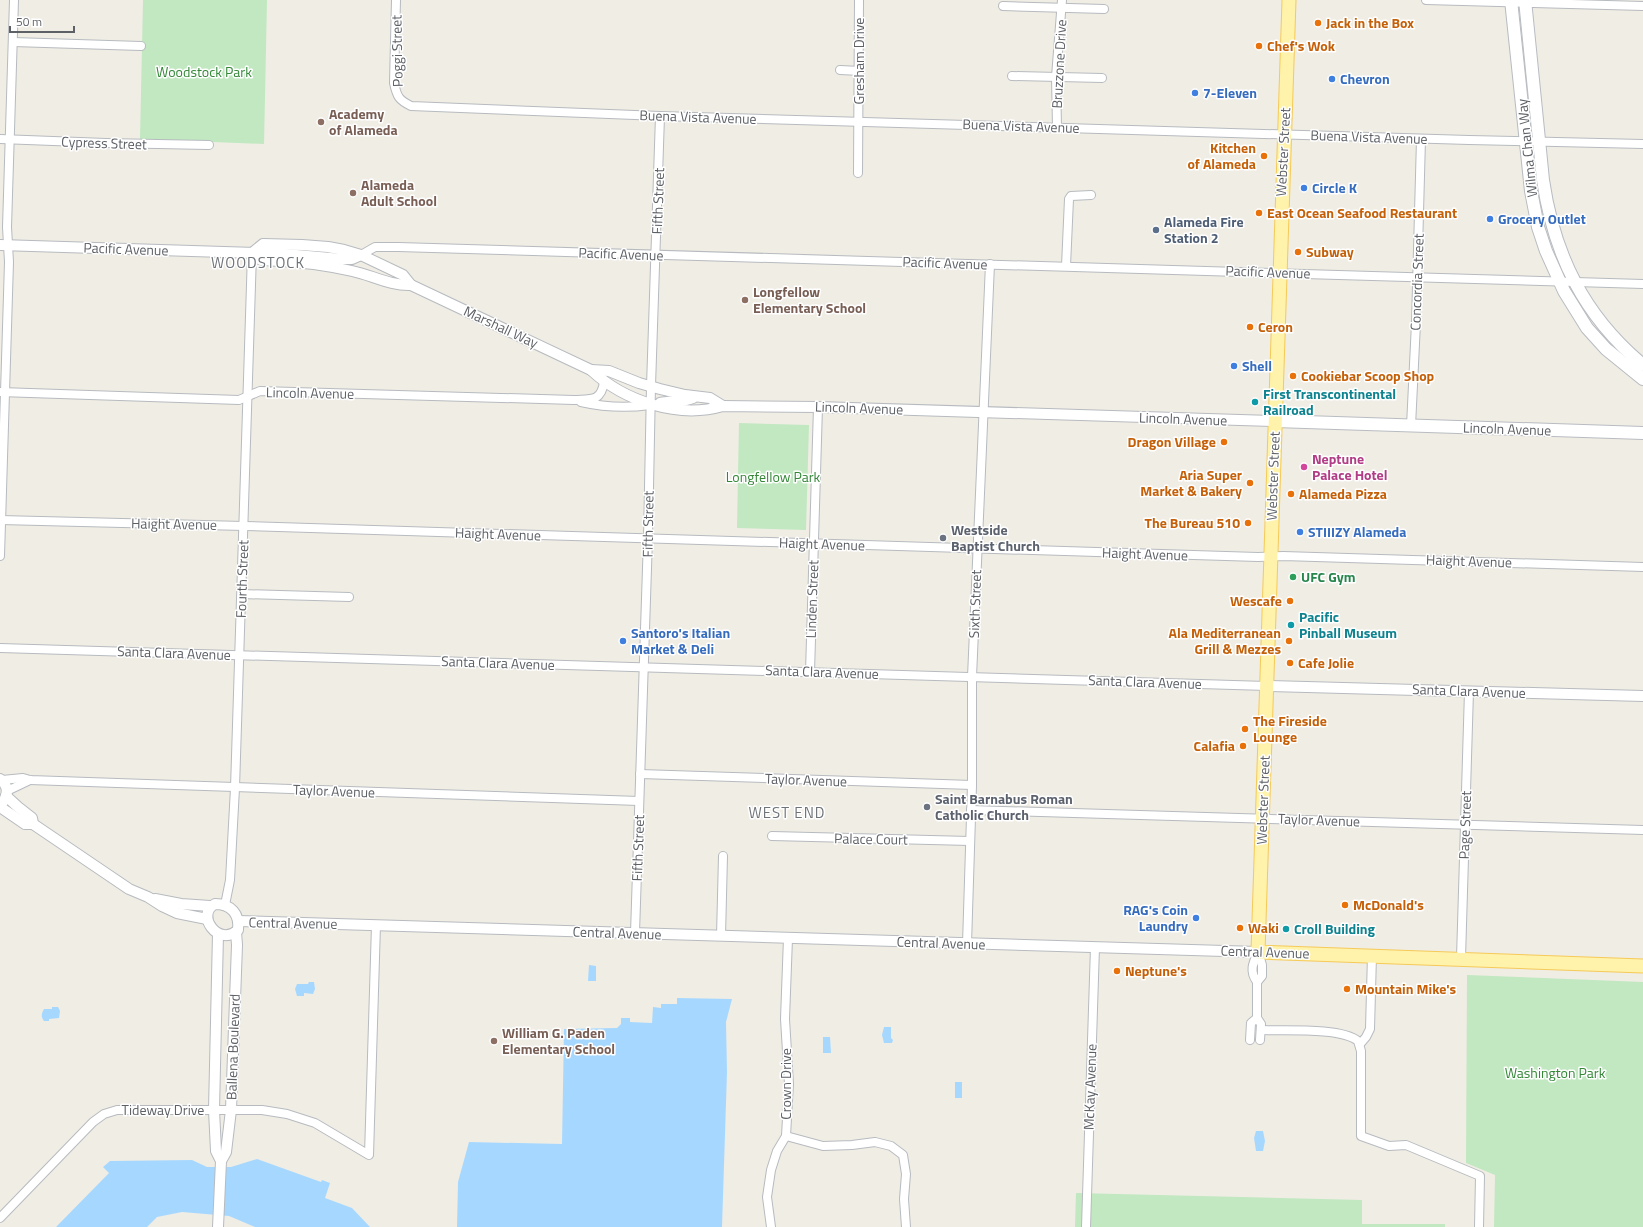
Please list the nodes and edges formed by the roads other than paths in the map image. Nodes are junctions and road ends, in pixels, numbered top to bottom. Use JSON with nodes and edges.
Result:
{"nodes":[{"id":1,"x":14,"y":0,"type":"edge"},
{"id":2,"x":396,"y":0,"type":"edge"},
{"id":3,"x":859,"y":0,"type":"edge"},
{"id":4,"x":1289,"y":0,"type":"edge"},
{"id":5,"x":1426,"y":0,"type":"edge"},
{"id":6,"x":1511,"y":1,"type":"edge"},
{"id":7,"x":1525,"y":1,"type":"edge"},
{"id":8,"x":1548,"y":1,"type":"edge"},
{"id":9,"x":1062,"y":4,"type":"edge"},
{"id":10,"x":1003,"y":6,"type":"dead end"},
{"id":11,"x":1643,"y":6,"type":"edge"},
{"id":12,"x":1104,"y":9,"type":"dead end"},
{"id":13,"x":13,"y":42,"type":"junction"},
{"id":14,"x":141,"y":46,"type":"dead end"},
{"id":15,"x":840,"y":70,"type":"dead end"},
{"id":16,"x":860,"y":71,"type":"junction"},
{"id":17,"x":1012,"y":76,"type":"dead end"},
{"id":18,"x":1056,"y":77,"type":"junction"},
{"id":19,"x":1102,"y":78,"type":"dead end"},
{"id":20,"x":401,"y":101,"type":"joint"},
{"id":21,"x":660,"y":116,"type":"junction"},
{"id":22,"x":859,"y":121,"type":"junction"},
{"id":23,"x":1057,"y":127,"type":"junction"},
{"id":24,"x":1284,"y":135,"type":"junction"},
{"id":25,"x":0,"y":139,"type":"edge"},
{"id":26,"x":9,"y":139,"type":"junction"},
{"id":27,"x":1422,"y":139,"type":"junction"},
{"id":28,"x":1526,"y":141,"type":"junction"},
{"id":29,"x":1539,"y":141,"type":"junction"},
{"id":30,"x":1643,"y":144,"type":"edge"},
{"id":31,"x":209,"y":145,"type":"dead end"},
{"id":32,"x":858,"y":173,"type":"dead end"},
{"id":33,"x":1091,"y":195,"type":"dead end"},
{"id":34,"x":4,"y":245,"type":"edge"},
{"id":35,"x":252,"y":253,"type":"junction"},
{"id":36,"x":360,"y":255,"type":"junction"},
{"id":37,"x":656,"y":255,"type":"junction"},
{"id":38,"x":990,"y":264,"type":"junction"},
{"id":39,"x":1066,"y":266,"type":"junction"},
{"id":40,"x":353,"y":271,"type":"joint"},
{"id":41,"x":1279,"y":272,"type":"junction"},
{"id":42,"x":1417,"y":277,"type":"junction"},
{"id":43,"x":1559,"y":281,"type":"junction"},
{"id":44,"x":1574,"y":281,"type":"junction"},
{"id":45,"x":1643,"y":284,"type":"edge"},
{"id":46,"x":411,"y":285,"type":"junction"},
{"id":47,"x":1643,"y":365,"type":"edge"},
{"id":48,"x":591,"y":370,"type":"junction"},
{"id":49,"x":1643,"y":379,"type":"edge"},
{"id":50,"x":604,"y":382,"type":"junction"},
{"id":51,"x":651,"y":386,"type":"junction"},
{"id":52,"x":3,"y":392,"type":"edge"},
{"id":53,"x":249,"y":395,"type":"junction"},
{"id":54,"x":697,"y":397,"type":"junction"},
{"id":55,"x":574,"y":400,"type":"junction"},
{"id":56,"x":650,"y":404,"type":"junction"},
{"id":57,"x":723,"y":406,"type":"junction"},
{"id":58,"x":818,"y":407,"type":"junction"},
{"id":59,"x":983,"y":412,"type":"junction"},
{"id":60,"x":1275,"y":421,"type":"junction"},
{"id":61,"x":1410,"y":426,"type":"junction"},
{"id":62,"x":1643,"y":433,"type":"edge"},
{"id":63,"x":1,"y":520,"type":"edge"},
{"id":64,"x":244,"y":526,"type":"junction"},
{"id":65,"x":648,"y":538,"type":"junction"},
{"id":66,"x":814,"y":543,"type":"junction"},
{"id":67,"x":977,"y":549,"type":"junction"},
{"id":68,"x":0,"y":556,"type":"edge"},
{"id":69,"x":1270,"y":556,"type":"junction"},
{"id":70,"x":1643,"y":567,"type":"edge"},
{"id":71,"x":242,"y":594,"type":"junction"},
{"id":72,"x":349,"y":598,"type":"dead end"},
{"id":73,"x":0,"y":648,"type":"edge"},
{"id":74,"x":240,"y":655,"type":"junction"},
{"id":75,"x":644,"y":667,"type":"junction"},
{"id":76,"x":810,"y":672,"type":"junction"},
{"id":77,"x":972,"y":677,"type":"junction"},
{"id":78,"x":1266,"y":686,"type":"junction"},
{"id":79,"x":1469,"y":691,"type":"junction"},
{"id":80,"x":1643,"y":696,"type":"edge"},
{"id":81,"x":640,"y":774,"type":"junction"},
{"id":82,"x":1,"y":780,"type":"edge"},
{"id":83,"x":30,"y":780,"type":"junction"},
{"id":84,"x":972,"y":785,"type":"junction"},
{"id":85,"x":235,"y":788,"type":"junction"},
{"id":86,"x":3,"y":800,"type":"edge"},
{"id":87,"x":639,"y":801,"type":"junction"},
{"id":88,"x":971,"y":810,"type":"junction"},
{"id":89,"x":1262,"y":818,"type":"junction"},
{"id":90,"x":1465,"y":825,"type":"junction"},
{"id":91,"x":1643,"y":830,"type":"edge"},
{"id":92,"x":772,"y":836,"type":"dead end"},
{"id":93,"x":970,"y":841,"type":"junction"},
{"id":94,"x":723,"y":856,"type":"dead end"},
{"id":95,"x":148,"y":897,"type":"junction"},
{"id":96,"x":225,"y":905,"type":"junction"},
{"id":97,"x":210,"y":906,"type":"junction"},
{"id":98,"x":207,"y":919,"type":"junction"},
{"id":99,"x":238,"y":921,"type":"junction"},
{"id":100,"x":376,"y":925,"type":"junction"},
{"id":101,"x":236,"y":932,"type":"junction"},
{"id":102,"x":635,"y":933,"type":"junction"},
{"id":103,"x":218,"y":934,"type":"junction"},
{"id":104,"x":721,"y":936,"type":"junction"},
{"id":105,"x":788,"y":938,"type":"junction"},
{"id":106,"x":966,"y":944,"type":"junction"},
{"id":107,"x":1095,"y":947,"type":"junction"},
{"id":108,"x":1258,"y":952,"type":"junction"},
{"id":109,"x":1372,"y":955,"type":"junction"},
{"id":110,"x":1461,"y":958,"type":"junction"},
{"id":111,"x":1643,"y":966,"type":"edge"},
{"id":112,"x":1257,"y":1018,"type":"junction"},
{"id":113,"x":1261,"y":1030,"type":"junction"},
{"id":114,"x":1250,"y":1040,"type":"dead end"},
{"id":115,"x":1260,"y":1040,"type":"dead end"},
{"id":116,"x":1360,"y":1044,"type":"junction"},
{"id":117,"x":214,"y":1110,"type":"junction"},
{"id":118,"x":231,"y":1110,"type":"junction"},
{"id":119,"x":786,"y":1136,"type":"junction"},
{"id":120,"x":221,"y":1161,"type":"junction"},
{"id":121,"x":219,"y":1216,"type":"junction"},
{"id":122,"x":0,"y":1218,"type":"edge"},
{"id":123,"x":218,"y":1227,"type":"edge"},
{"id":124,"x":224,"y":1227,"type":"edge"},
{"id":125,"x":771,"y":1227,"type":"edge"},
{"id":126,"x":906,"y":1227,"type":"edge"},
{"id":127,"x":1086,"y":1227,"type":"edge"},
{"id":128,"x":1479,"y":1227,"type":"edge"}],
"edges":[{"from":1,"to":13,"type":"street"},
{"from":2,"to":20,"type":"street","name":"Poggi Street"},
{"from":3,"to":16,"type":"street","name":"Gresham Drive"},
{"from":4,"to":24,"type":"main road","name":"Webster Street"},
{"from":5,"to":6,"type":"street"},
{"from":6,"to":7,"type":"street"},
{"from":6,"to":28,"type":"main road","name":"Wilma Chan Way"},
{"from":7,"to":8,"type":"street"},
{"from":7,"to":29,"type":"main road","name":"Wilma Chan Way"},
{"from":8,"to":11,"type":"street"},
{"from":9,"to":10,"type":"street"},
{"from":9,"to":12,"type":"street"},
{"from":9,"to":18,"type":"street","name":"Bruzzone Drive"},
{"from":13,"to":14,"type":"street"},
{"from":13,"to":26,"type":"street"},
{"from":15,"to":16,"type":"street"},
{"from":16,"to":22,"type":"street","name":"Gresham Drive"},
{"from":17,"to":18,"type":"street"},
{"from":18,"to":19,"type":"street"},
{"from":18,"to":23,"type":"street","name":"Bruzzone Drive"},
{"from":20,"to":21,"type":"street","name":"Buena Vista Avenue"},
{"from":21,"to":22,"type":"street","name":"Buena Vista Avenue"},
{"from":21,"to":37,"type":"street","name":"Fifth Street"},
{"from":22,"to":23,"type":"street","name":"Buena Vista Avenue"},
{"from":22,"to":32,"type":"street","name":"Gresham Drive"},
{"from":23,"to":24,"type":"street","name":"Buena Vista Avenue"},
{"from":24,"to":27,"type":"street","name":"Buena Vista Avenue"},
{"from":24,"to":41,"type":"main road","name":"Webster Street"},
{"from":25,"to":26,"type":"street","name":"Cypress Street"},
{"from":26,"to":31,"type":"street","name":"Cypress Street"},
{"from":26,"to":34,"type":"street"},
{"from":27,"to":28,"type":"street","name":"Buena Vista Avenue"},
{"from":27,"to":42,"type":"street","name":"Concordia Street"},
{"from":28,"to":29,"type":"street","name":"Buena Vista Avenue"},
{"from":28,"to":43,"type":"main road","name":"Wilma Chan Way"},
{"from":29,"to":30,"type":"street","name":"Buena Vista Avenue"},
{"from":29,"to":44,"type":"main road","name":"Wilma Chan Way"},
{"from":33,"to":39,"type":"street"},
{"from":34,"to":35,"type":"street","name":"Pacific Avenue"},
{"from":34,"to":52,"type":"street"},
{"from":35,"to":36,"type":"street"},
{"from":35,"to":40,"type":"street","name":"Pacific Avenue"},
{"from":35,"to":53,"type":"street","name":"Fourth Street"},
{"from":36,"to":37,"type":"street","name":"Pacific Avenue"},
{"from":36,"to":46,"type":"street","name":"Marshall Way"},
{"from":37,"to":38,"type":"street","name":"Pacific Avenue"},
{"from":37,"to":51,"type":"street","name":"Fifth Street"},
{"from":38,"to":39,"type":"street","name":"Pacific Avenue"},
{"from":38,"to":59,"type":"street","name":"Sixth Street"},
{"from":39,"to":41,"type":"street","name":"Pacific Avenue"},
{"from":40,"to":46,"type":"street","name":"Marshall Way"},
{"from":41,"to":42,"type":"street","name":"Pacific Avenue"},
{"from":41,"to":60,"type":"main road","name":"Webster Street"},
{"from":42,"to":43,"type":"street","name":"Pacific Avenue"},
{"from":42,"to":61,"type":"street","name":"Concordia Street"},
{"from":43,"to":44,"type":"street","name":"Pacific Avenue"},
{"from":43,"to":49,"type":"main road","name":"Wilma Chan Way"},
{"from":44,"to":45,"type":"street","name":"Pacific Avenue"},
{"from":44,"to":47,"type":"main road","name":"Wilma Chan Way"},
{"from":46,"to":48,"type":"street","name":"Marshall Way"},
{"from":48,"to":50,"type":"street","name":"Marshall Way"},
{"from":48,"to":51,"type":"street","name":"Marshall Way"},
{"from":50,"to":55,"type":"street","name":"Lincoln Avenue"},
{"from":50,"to":56,"type":"street","name":"Marshall Way"},
{"from":51,"to":54,"type":"street","name":"Lincoln Avenue"},
{"from":51,"to":56,"type":"street","name":"Fifth Street"},
{"from":52,"to":53,"type":"street","name":"Lincoln Avenue"},
{"from":52,"to":63,"type":"street"},
{"from":53,"to":55,"type":"street","name":"Lincoln Avenue"},
{"from":53,"to":64,"type":"street","name":"Fourth Street"},
{"from":54,"to":56,"type":"street"},
{"from":54,"to":57,"type":"street","name":"Lincoln Avenue"},
{"from":55,"to":56,"type":"street","name":"Lincoln Avenue"},
{"from":56,"to":57,"type":"street","name":"Lincoln Avenue"},
{"from":56,"to":65,"type":"street","name":"Fifth Street"},
{"from":57,"to":58,"type":"street","name":"Lincoln Avenue"},
{"from":58,"to":59,"type":"street","name":"Lincoln Avenue"},
{"from":58,"to":66,"type":"street","name":"Linden Street"},
{"from":59,"to":60,"type":"street","name":"Lincoln Avenue"},
{"from":59,"to":67,"type":"street","name":"Sixth Street"},
{"from":60,"to":61,"type":"main road","name":"Lincoln Avenue"},
{"from":60,"to":69,"type":"main road","name":"Webster Street"},
{"from":61,"to":62,"type":"main road","name":"Lincoln Avenue"},
{"from":63,"to":64,"type":"street","name":"Haight Avenue"},
{"from":63,"to":68,"type":"street"},
{"from":64,"to":65,"type":"street","name":"Haight Avenue"},
{"from":64,"to":71,"type":"street","name":"Fourth Street"},
{"from":65,"to":66,"type":"street","name":"Haight Avenue"},
{"from":65,"to":75,"type":"street","name":"Fifth Street"},
{"from":66,"to":67,"type":"street","name":"Haight Avenue"},
{"from":66,"to":76,"type":"street","name":"Linden Street"},
{"from":67,"to":69,"type":"street","name":"Haight Avenue"},
{"from":67,"to":77,"type":"street","name":"Sixth Street"},
{"from":69,"to":70,"type":"street","name":"Haight Avenue"},
{"from":69,"to":78,"type":"main road","name":"Webster Street"},
{"from":71,"to":72,"type":"street"},
{"from":71,"to":74,"type":"street","name":"Fourth Street"},
{"from":73,"to":74,"type":"street","name":"Santa Clara Avenue"},
{"from":74,"to":75,"type":"street","name":"Santa Clara Avenue"},
{"from":74,"to":85,"type":"street","name":"Fourth Street"},
{"from":75,"to":76,"type":"street","name":"Santa Clara Avenue"},
{"from":75,"to":81,"type":"street","name":"Fifth Street"},
{"from":76,"to":77,"type":"street","name":"Santa Clara Avenue"},
{"from":77,"to":78,"type":"street","name":"Santa Clara Avenue"},
{"from":77,"to":84,"type":"street","name":"Sixth Street"},
{"from":78,"to":79,"type":"street","name":"Santa Clara Avenue"},
{"from":78,"to":89,"type":"main road","name":"Webster Street"},
{"from":79,"to":80,"type":"street","name":"Santa Clara Avenue"},
{"from":79,"to":90,"type":"street","name":"Page Street"},
{"from":81,"to":84,"type":"street","name":"Taylor Avenue"},
{"from":81,"to":87,"type":"street","name":"Fifth Street"},
{"from":82,"to":83,"type":"street","name":"Taylor Avenue"},
{"from":82,"to":86,"type":"street"},
{"from":83,"to":85,"type":"street","name":"Taylor Avenue"},
{"from":83,"to":86,"type":"street","name":"Taylor Avenue"},
{"from":84,"to":88,"type":"street","name":"Sixth Street"},
{"from":85,"to":87,"type":"street","name":"Taylor Avenue"},
{"from":85,"to":96,"type":"street","name":"Fourth Street"},
{"from":86,"to":95,"type":"street"},
{"from":87,"to":102,"type":"street","name":"Fifth Street"},
{"from":88,"to":89,"type":"street","name":"Taylor Avenue"},
{"from":88,"to":93,"type":"street","name":"Sixth Street"},
{"from":89,"to":90,"type":"street","name":"Taylor Avenue"},
{"from":89,"to":108,"type":"main road","name":"Webster Street"},
{"from":90,"to":91,"type":"street","name":"Taylor Avenue"},
{"from":90,"to":110,"type":"street","name":"Page Street"},
{"from":92,"to":93,"type":"street","name":"Palace Court"},
{"from":93,"to":106,"type":"street","name":"Sixth Street"},
{"from":94,"to":104,"type":"street"},
{"from":95,"to":97,"type":"street"},
{"from":95,"to":98,"type":"street"},
{"from":96,"to":97,"type":"street"},
{"from":96,"to":99,"type":"street"},
{"from":97,"to":98,"type":"street"},
{"from":98,"to":103,"type":"street"},
{"from":99,"to":100,"type":"street","name":"Central Avenue"},
{"from":99,"to":101,"type":"street"},
{"from":100,"to":102,"type":"street","name":"Central Avenue"},
{"from":100,"to":118,"type":"street","name":"Tideway Drive"},
{"from":101,"to":103,"type":"street"},
{"from":101,"to":118,"type":"street","name":"Ballena Boulevard"},
{"from":102,"to":104,"type":"street","name":"Central Avenue"},
{"from":103,"to":117,"type":"street","name":"Ballena Boulevard"},
{"from":104,"to":105,"type":"street","name":"Central Avenue"},
{"from":105,"to":106,"type":"street","name":"Central Avenue"},
{"from":105,"to":119,"type":"street","name":"Crown Drive"},
{"from":106,"to":107,"type":"street","name":"Central Avenue"},
{"from":107,"to":108,"type":"street","name":"Central Avenue"},
{"from":107,"to":127,"type":"street","name":"McKay Avenue"},
{"from":108,"to":109,"type":"main road","name":"Central Avenue"},
{"from":108,"to":112,"type":"street","name":"Webster Street"},
{"from":109,"to":110,"type":"main road","name":"Central Avenue"},
{"from":109,"to":116,"type":"street"},
{"from":110,"to":111,"type":"main road","name":"Central Avenue"},
{"from":112,"to":113,"type":"street","name":"Webster Street"},
{"from":112,"to":114,"type":"street","name":"Webster Street"},
{"from":113,"to":115,"type":"street","name":"Webster Street"},
{"from":113,"to":116,"type":"street"},
{"from":116,"to":128,"type":"street"},
{"from":117,"to":118,"type":"street","name":"Tideway Drive"},
{"from":117,"to":120,"type":"street","name":"Ballena Boulevard"},
{"from":117,"to":122,"type":"street","name":"Tideway Drive"},
{"from":118,"to":120,"type":"street","name":"Ballena Boulevard"},
{"from":119,"to":125,"type":"street","name":"Crown Drive"},
{"from":119,"to":126,"type":"street"},
{"from":120,"to":121,"type":"street","name":"Ballena Boulevard"},
{"from":121,"to":123,"type":"street","name":"Ballena Boulevard"},
{"from":121,"to":124,"type":"street"}]}
